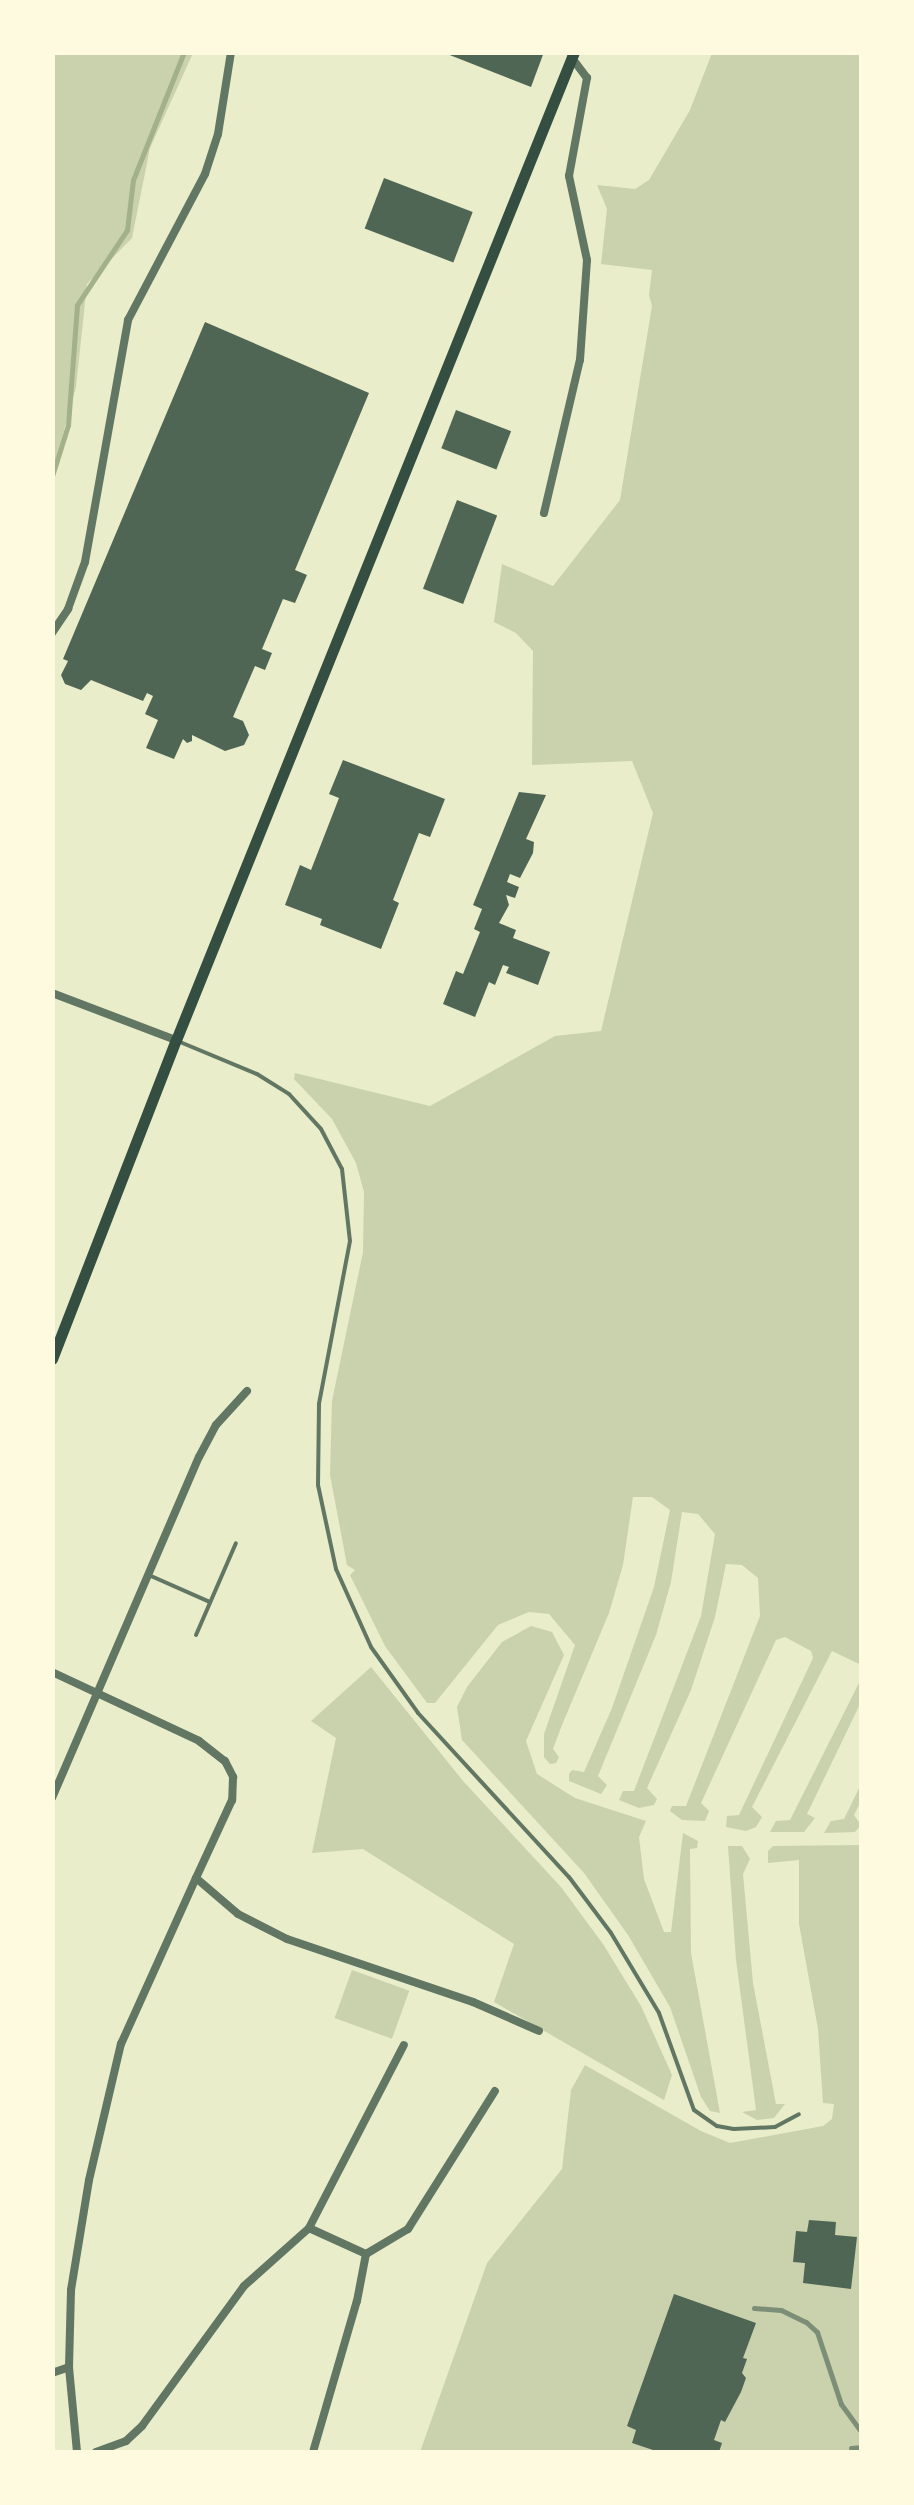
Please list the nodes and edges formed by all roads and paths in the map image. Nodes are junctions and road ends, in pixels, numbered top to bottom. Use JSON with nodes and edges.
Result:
{"nodes":[{"id":1,"x":231,"y":52,"type":"edge"},
{"id":2,"x":572,"y":55,"type":"edge"},
{"id":3,"x":544,"y":513,"type":"dead end"},
{"id":4,"x":52,"y":633,"type":"edge"},
{"id":5,"x":52,"y":992,"type":"edge"},
{"id":6,"x":176,"y":1040,"type":"junction"},
{"id":7,"x":52,"y":1359,"type":"edge"},
{"id":8,"x":247,"y":1390,"type":"dead end"},
{"id":9,"x":236,"y":1543,"type":"dead end"},
{"id":10,"x":146,"y":1574,"type":"junction"},
{"id":11,"x":210,"y":1602,"type":"junction"},
{"id":12,"x":196,"y":1635,"type":"dead end"},
{"id":13,"x":52,"y":1672,"type":"edge"},
{"id":14,"x":96,"y":1692,"type":"junction"},
{"id":15,"x":52,"y":1798,"type":"edge"},
{"id":16,"x":196,"y":1878,"type":"junction"},
{"id":17,"x":538,"y":2031,"type":"dead end"},
{"id":18,"x":404,"y":2045,"type":"dead end"},
{"id":19,"x":495,"y":2090,"type":"dead end"},
{"id":20,"x":799,"y":2114,"type":"dead end"},
{"id":21,"x":309,"y":2228,"type":"junction"},
{"id":22,"x":366,"y":2254,"type":"junction"},
{"id":23,"x":69,"y":2367,"type":"junction"},
{"id":24,"x":52,"y":2373,"type":"edge"},
{"id":25,"x":76,"y":2452,"type":"edge"},
{"id":26,"x":96,"y":2452,"type":"edge"},
{"id":27,"x":314,"y":2452,"type":"edge"}],
"edges":[{"from":1,"to":4,"type":"street"},
{"from":2,"to":3,"type":"street"},
{"from":2,"to":6,"type":"main road"},
{"from":5,"to":6,"type":"street"},
{"from":6,"to":7,"type":"main road"},
{"from":6,"to":20,"type":"lane"},
{"from":8,"to":10,"type":"street"},
{"from":9,"to":11,"type":"lane"},
{"from":10,"to":11,"type":"lane"},
{"from":10,"to":14,"type":"street"},
{"from":11,"to":12,"type":"lane"},
{"from":13,"to":14,"type":"street"},
{"from":14,"to":15,"type":"street"},
{"from":14,"to":16,"type":"street"},
{"from":16,"to":17,"type":"street"},
{"from":16,"to":23,"type":"street"},
{"from":18,"to":21,"type":"street"},
{"from":19,"to":22,"type":"street"},
{"from":21,"to":22,"type":"street"},
{"from":21,"to":26,"type":"street"},
{"from":22,"to":27,"type":"street"},
{"from":23,"to":24,"type":"street"},
{"from":23,"to":25,"type":"street"}]}
